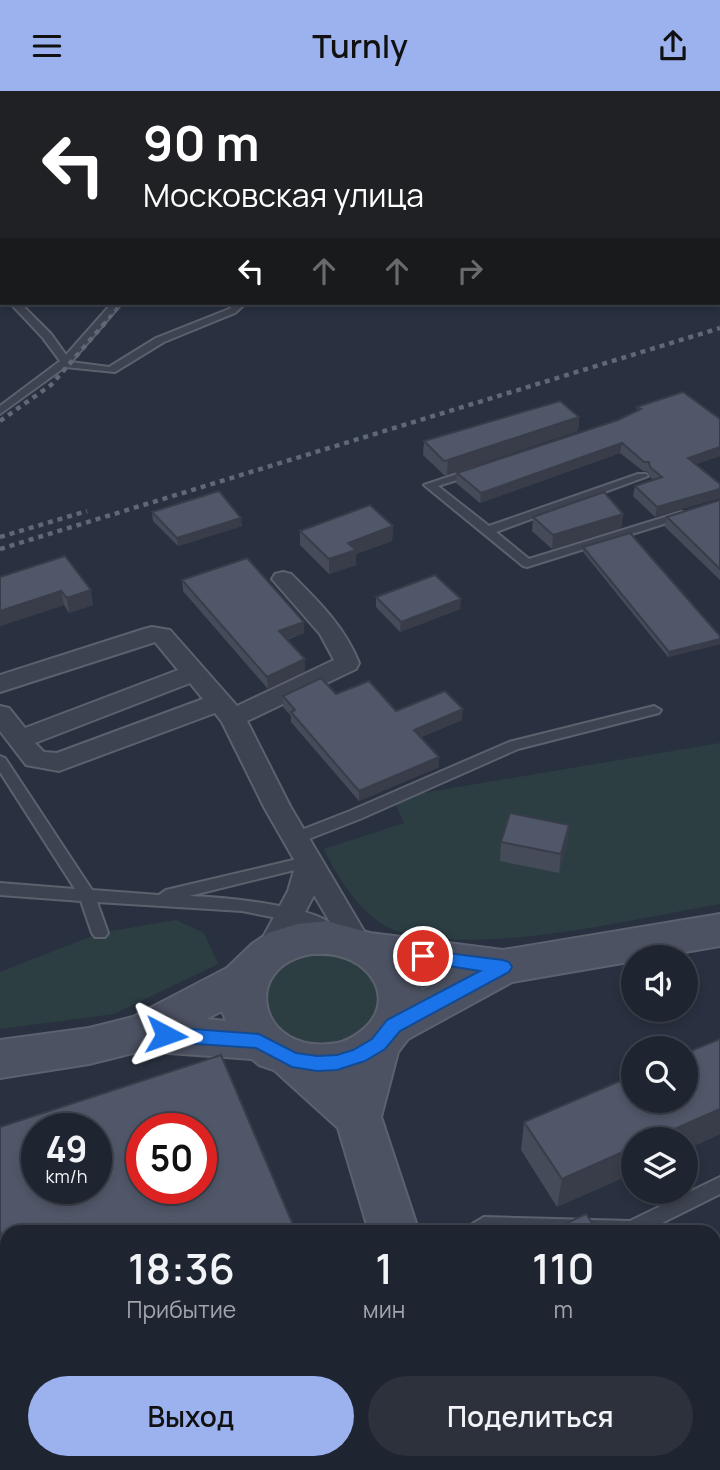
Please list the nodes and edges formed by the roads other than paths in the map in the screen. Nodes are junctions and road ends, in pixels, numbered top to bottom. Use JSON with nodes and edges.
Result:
{"nodes":[{"id":1,"x":17,"y":305,"type":"edge"},
{"id":2,"x":115,"y":305,"type":"edge"},
{"id":3,"x":239,"y":305,"type":"edge"},
{"id":4,"x":66,"y":362,"type":"junction"},
{"id":5,"x":0,"y":411,"type":"edge"},
{"id":6,"x":482,"y":468,"type":"edge"},
{"id":7,"x":642,"y":476,"type":"edge"},
{"id":8,"x":694,"y":511,"type":"edge"},
{"id":9,"x":487,"y":531,"type":"junction"},
{"id":10,"x":284,"y":579,"type":"dead end"},
{"id":11,"x":195,"y":672,"type":"junction"},
{"id":12,"x":0,"y":684,"type":"edge"},
{"id":13,"x":226,"y":710,"type":"junction"},
{"id":14,"x":654,"y":710,"type":"dead end"},
{"id":15,"x":0,"y":714,"type":"edge"},
{"id":16,"x":20,"y":739,"type":"junction"},
{"id":17,"x":0,"y":761,"type":"edge"},
{"id":18,"x":303,"y":849,"type":"junction"},
{"id":19,"x":0,"y":889,"type":"edge"},
{"id":20,"x":87,"y":895,"type":"junction"},
{"id":21,"x":151,"y":900,"type":"junction"},
{"id":22,"x":720,"y":930,"type":"edge"},
{"id":23,"x":100,"y":933,"type":"dead end"},
{"id":24,"x":363,"y":946,"type":"junction"},
{"id":25,"x":269,"y":948,"type":"junction"},
{"id":26,"x":503,"y":967,"type":"junction"},
{"id":27,"x":142,"y":1033,"type":"junction"},
{"id":28,"x":386,"y":1035,"type":"junction"},
{"id":29,"x":276,"y":1050,"type":"junction"},
{"id":30,"x":0,"y":1059,"type":"edge"},
{"id":31,"x":358,"y":1117,"type":"junction"},
{"id":32,"x":720,"y":1185,"type":"edge"},
{"id":33,"x":392,"y":1225,"type":"edge"},
{"id":34,"x":640,"y":1225,"type":"edge"}],
"edges":[{"from":1,"to":4,"type":"lane"},
{"from":2,"to":4,"type":"lane"},
{"from":3,"to":4,"type":"lane"},
{"from":4,"to":5,"type":"lane"},
{"from":6,"to":9,"type":"lane"},
{"from":7,"to":9,"type":"lane"},
{"from":8,"to":9,"type":"lane"},
{"from":10,"to":13,"type":"street"},
{"from":11,"to":12,"type":"street"},
{"from":11,"to":13,"type":"street"},
{"from":11,"to":16,"type":"street"},
{"from":13,"to":16,"type":"street"},
{"from":13,"to":18,"type":"street"},
{"from":14,"to":18,"type":"lane"},
{"from":15,"to":16,"type":"street"},
{"from":17,"to":20,"type":"lane"},
{"from":18,"to":21,"type":"lane"},
{"from":18,"to":24,"type":"street"},
{"from":18,"to":25,"type":"street"},
{"from":19,"to":20,"type":"lane"},
{"from":20,"to":21,"type":"lane"},
{"from":20,"to":23,"type":"lane"},
{"from":21,"to":25,"type":"lane"},
{"from":22,"to":26,"type":"main road"},
{"from":24,"to":25,"type":"main road"},
{"from":24,"to":26,"type":"main road"},
{"from":24,"to":28,"type":"main road"},
{"from":25,"to":27,"type":"main road"},
{"from":25,"to":29,"type":"main road"},
{"from":26,"to":28,"type":"main road"},
{"from":27,"to":29,"type":"main road"},
{"from":27,"to":30,"type":"main road"},
{"from":28,"to":29,"type":"main road"},
{"from":28,"to":31,"type":"main road"},
{"from":29,"to":31,"type":"main road"},
{"from":31,"to":33,"type":"main road"},
{"from":32,"to":34,"type":"lane"}]}
